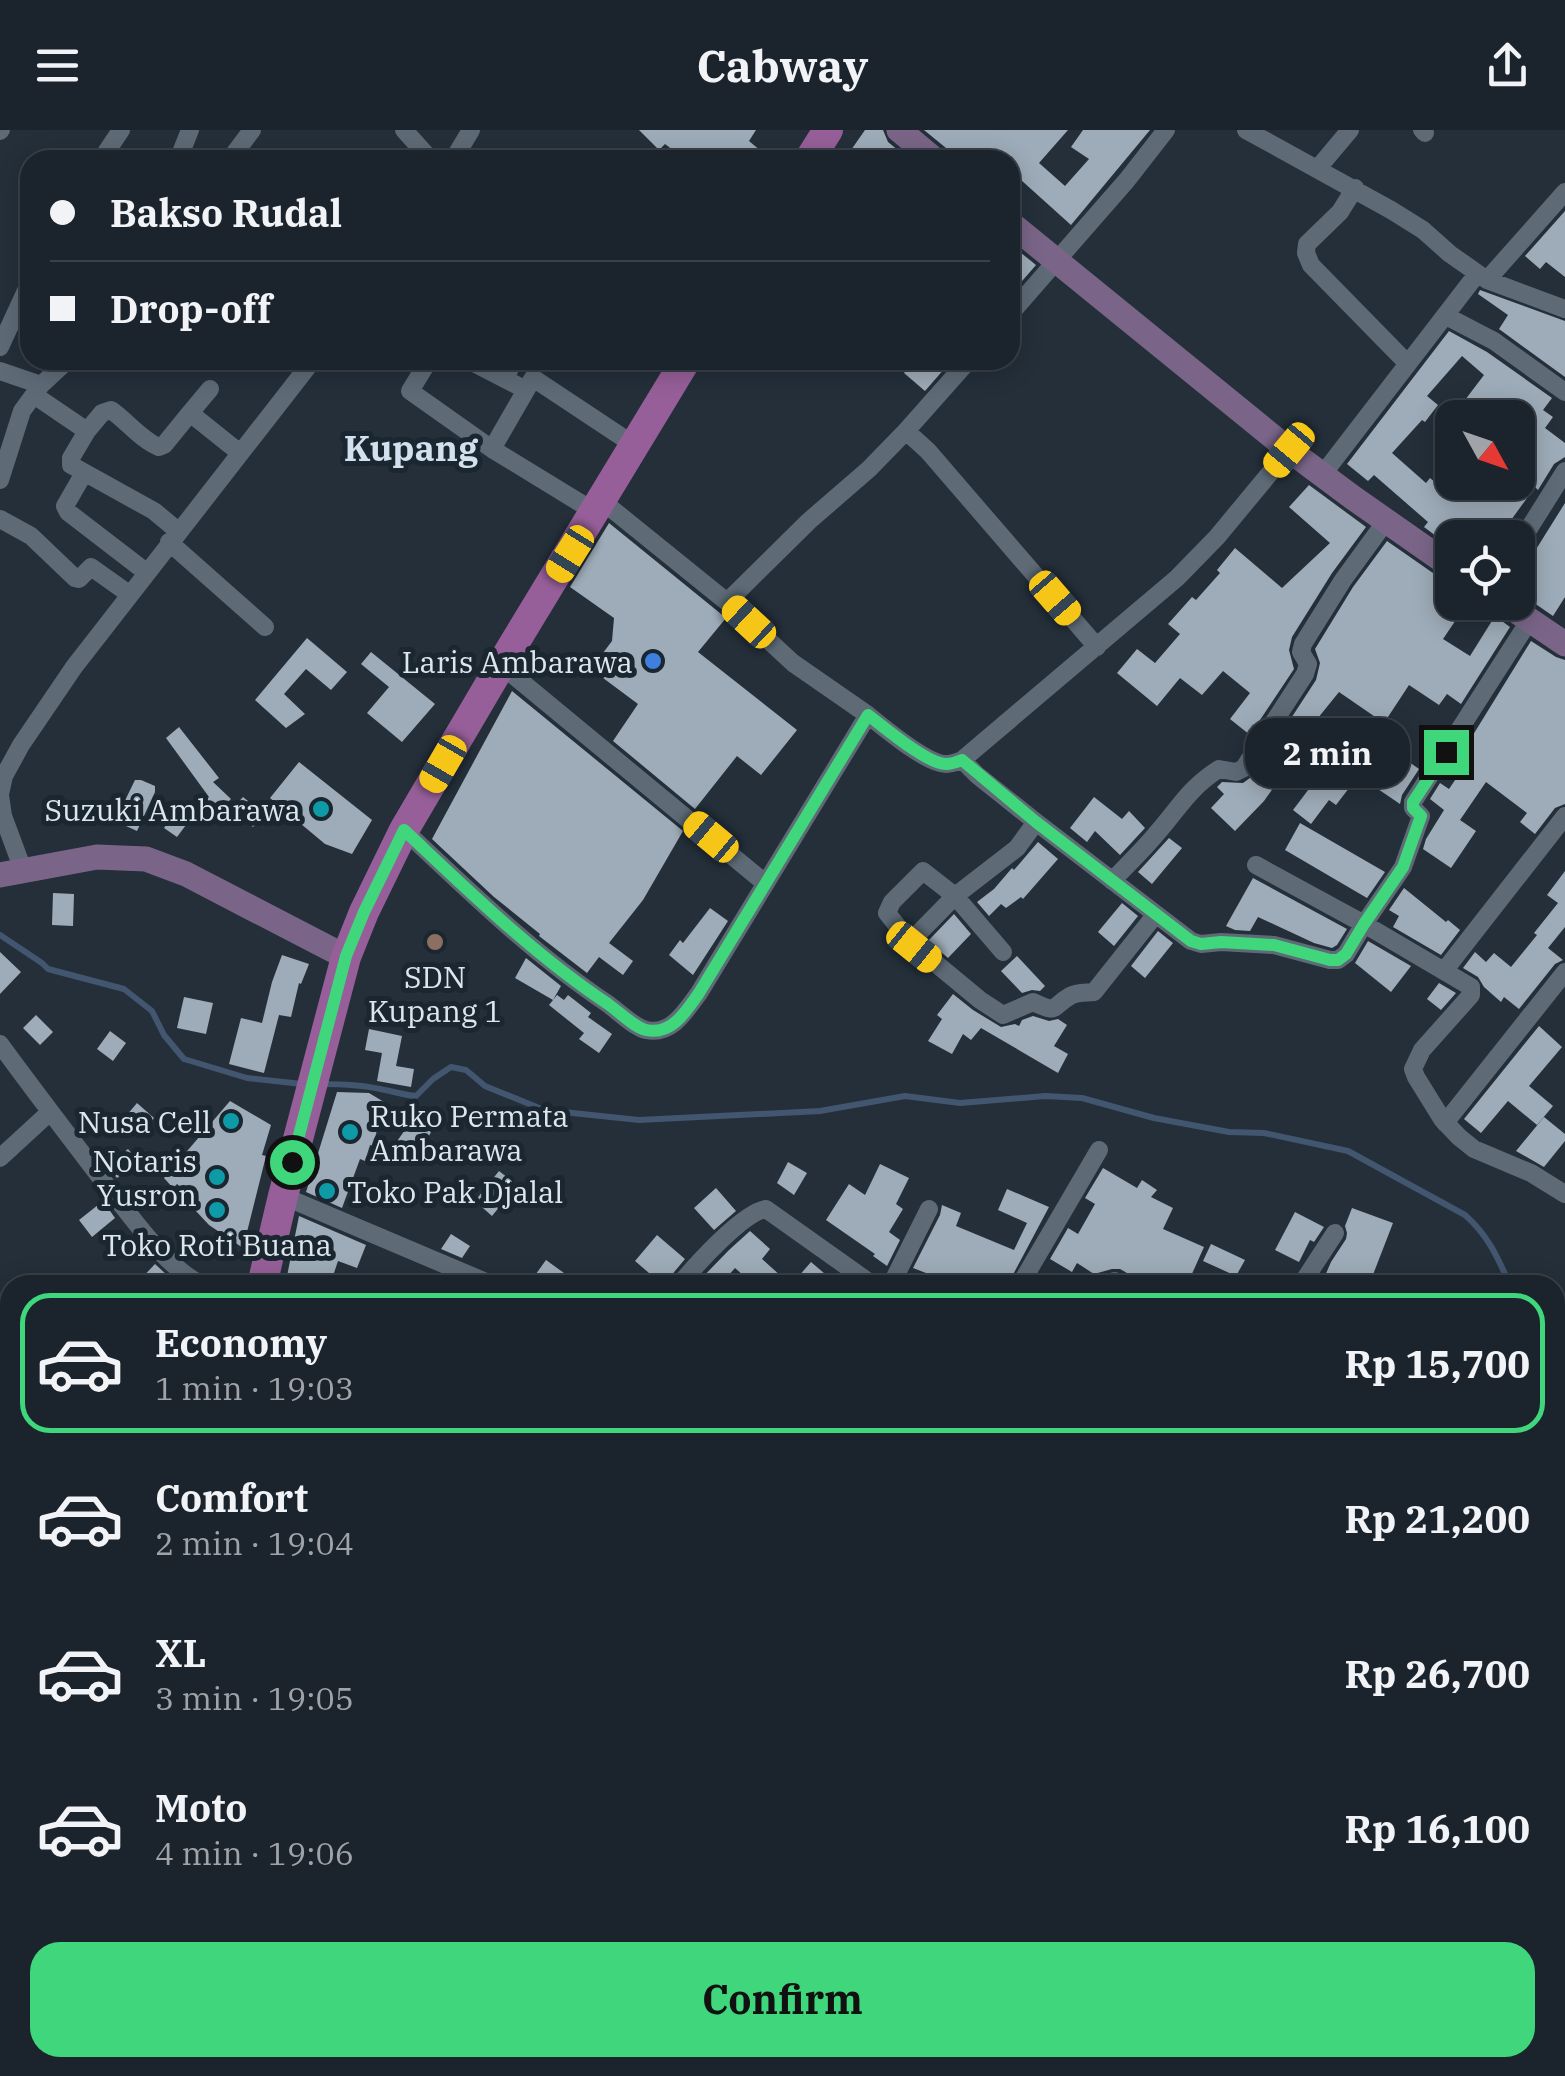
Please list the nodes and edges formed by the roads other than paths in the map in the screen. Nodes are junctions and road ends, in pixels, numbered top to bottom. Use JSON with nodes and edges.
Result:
{"nodes":[{"id":1,"x":404,"y":130,"type":"edge"},
{"id":2,"x":899,"y":130,"type":"edge"},
{"id":3,"x":1166,"y":130,"type":"edge"},
{"id":4,"x":1246,"y":130,"type":"edge"},
{"id":5,"x":1350,"y":130,"type":"edge"},
{"id":6,"x":421,"y":150,"type":"edge"},
{"id":7,"x":923,"y":150,"type":"edge"},
{"id":8,"x":1318,"y":168,"type":"junction"},
{"id":9,"x":1356,"y":188,"type":"junction"},
{"id":10,"x":1565,"y":192,"type":"edge"},
{"id":11,"x":1020,"y":231,"type":"edge"},
{"id":12,"x":1056,"y":261,"type":"junction"},
{"id":13,"x":1482,"y":277,"type":"junction"},
{"id":14,"x":1020,"y":302,"type":"edge"},
{"id":15,"x":20,"y":304,"type":"edge"},
{"id":16,"x":1565,"y":309,"type":"edge"},
{"id":17,"x":1446,"y":316,"type":"junction"},
{"id":18,"x":0,"y":347,"type":"edge"},
{"id":19,"x":1408,"y":364,"type":"junction"},
{"id":20,"x":58,"y":370,"type":"edge"},
{"id":21,"x":305,"y":370,"type":"edge"},
{"id":22,"x":423,"y":370,"type":"edge"},
{"id":23,"x":487,"y":370,"type":"edge"},
{"id":24,"x":509,"y":370,"type":"edge"},
{"id":25,"x":680,"y":370,"type":"edge"},
{"id":26,"x":961,"y":370,"type":"edge"},
{"id":27,"x":0,"y":371,"type":"edge"},
{"id":28,"x":505,"y":379,"type":"junction"},
{"id":29,"x":210,"y":389,"type":"dead end"},
{"id":30,"x":38,"y":390,"type":"junction"},
{"id":31,"x":526,"y":390,"type":"junction"},
{"id":32,"x":1565,"y":392,"type":"edge"},
{"id":33,"x":190,"y":413,"type":"junction"},
{"id":34,"x":87,"y":431,"type":"junction"},
{"id":35,"x":906,"y":431,"type":"junction"},
{"id":36,"x":634,"y":446,"type":"junction"},
{"id":37,"x":492,"y":449,"type":"junction"},
{"id":38,"x":1289,"y":450,"type":"junction"},
{"id":39,"x":240,"y":453,"type":"junction"},
{"id":40,"x":1565,"y":471,"type":"edge"},
{"id":41,"x":84,"y":473,"type":"junction"},
{"id":42,"x":1323,"y":474,"type":"junction"},
{"id":43,"x":0,"y":480,"type":"edge"},
{"id":44,"x":599,"y":506,"type":"junction"},
{"id":45,"x":0,"y":519,"type":"edge"},
{"id":46,"x":1534,"y":520,"type":"edge"},
{"id":47,"x":1386,"y":521,"type":"junction"},
{"id":48,"x":174,"y":537,"type":"junction"},
{"id":49,"x":1435,"y":555,"type":"edge"},
{"id":50,"x":146,"y":572,"type":"junction"},
{"id":51,"x":129,"y":594,"type":"junction"},
{"id":52,"x":728,"y":602,"type":"junction"},
{"id":53,"x":1529,"y":621,"type":"joint"},
{"id":54,"x":265,"y":627,"type":"dead end"},
{"id":55,"x":1565,"y":644,"type":"edge"},
{"id":56,"x":1098,"y":646,"type":"junction"},
{"id":57,"x":501,"y":664,"type":"junction"},
{"id":58,"x":868,"y":715,"type":"junction"},
{"id":59,"x":962,"y":760,"type":"junction"},
{"id":60,"x":0,"y":794,"type":"edge"},
{"id":61,"x":1565,"y":816,"type":"edge"},
{"id":62,"x":1036,"y":822,"type":"junction"},
{"id":63,"x":404,"y":830,"type":"junction"},
{"id":64,"x":1256,"y":865,"type":"dead end"},
{"id":65,"x":12,"y":872,"type":"edge"},
{"id":66,"x":1112,"y":881,"type":"junction"},
{"id":67,"x":765,"y":883,"type":"junction"},
{"id":68,"x":954,"y":896,"type":"junction"},
{"id":69,"x":1156,"y":914,"type":"junction"},
{"id":70,"x":1364,"y":924,"type":"junction"},
{"id":71,"x":910,"y":942,"type":"junction"},
{"id":72,"x":1003,"y":952,"type":"dead end"},
{"id":73,"x":346,"y":956,"type":"junction"},
{"id":74,"x":1444,"y":971,"type":"junction"},
{"id":75,"x":1565,"y":972,"type":"edge"},
{"id":76,"x":0,"y":1044,"type":"edge"},
{"id":77,"x":50,"y":1112,"type":"junction"},
{"id":78,"x":1445,"y":1123,"type":"junction"},
{"id":79,"x":1099,"y":1150,"type":"dead end"},
{"id":80,"x":0,"y":1158,"type":"edge"},
{"id":81,"x":1565,"y":1194,"type":"edge"},
{"id":82,"x":283,"y":1196,"type":"junction"},
{"id":83,"x":928,"y":1209,"type":"dead end"},
{"id":84,"x":1335,"y":1233,"type":"dead end"},
{"id":85,"x":186,"y":1275,"type":"edge"},
{"id":86,"x":264,"y":1275,"type":"edge"},
{"id":87,"x":469,"y":1275,"type":"edge"},
{"id":88,"x":690,"y":1275,"type":"edge"},
{"id":89,"x":858,"y":1275,"type":"edge"},
{"id":90,"x":896,"y":1275,"type":"edge"},
{"id":91,"x":1026,"y":1275,"type":"edge"},
{"id":92,"x":1308,"y":1275,"type":"edge"}],
"edges":[{"from":1,"to":6,"type":"street"},
{"from":2,"to":7,"type":"street"},
{"from":3,"to":12,"type":"street"},
{"from":4,"to":8,"type":"street"},
{"from":5,"to":8,"type":"street"},
{"from":8,"to":9,"type":"street"},
{"from":9,"to":13,"type":"street"},
{"from":9,"to":19,"type":"street"},
{"from":10,"to":13,"type":"street"},
{"from":11,"to":12,"type":"street"},
{"from":12,"to":14,"type":"street"},
{"from":12,"to":38,"type":"street"},
{"from":13,"to":16,"type":"street"},
{"from":13,"to":17,"type":"street"},
{"from":15,"to":18,"type":"street"},
{"from":17,"to":19,"type":"street"},
{"from":17,"to":32,"type":"street"},
{"from":19,"to":42,"type":"street"},
{"from":20,"to":30,"type":"street"},
{"from":21,"to":39,"type":"street"},
{"from":22,"to":37,"type":"street"},
{"from":23,"to":28,"type":"street"},
{"from":24,"to":28,"type":"street"},
{"from":25,"to":36,"type":"main road"},
{"from":26,"to":35,"type":"street"},
{"from":27,"to":30,"type":"street"},
{"from":28,"to":31,"type":"street"},
{"from":29,"to":33,"type":"street"},
{"from":30,"to":34,"type":"street"},
{"from":30,"to":43,"type":"street"},
{"from":31,"to":36,"type":"street"},
{"from":31,"to":37,"type":"street"},
{"from":33,"to":34,"type":"street"},
{"from":33,"to":39,"type":"street"},
{"from":34,"to":41,"type":"street"},
{"from":35,"to":52,"type":"street"},
{"from":35,"to":56,"type":"street"},
{"from":36,"to":44,"type":"main road"},
{"from":37,"to":44,"type":"street"},
{"from":38,"to":42,"type":"street"},
{"from":38,"to":56,"type":"street"},
{"from":39,"to":48,"type":"street"},
{"from":40,"to":46,"type":"street"},
{"from":41,"to":48,"type":"street"},
{"from":41,"to":50,"type":"street"},
{"from":42,"to":47,"type":"street"},
{"from":44,"to":52,"type":"street"},
{"from":44,"to":57,"type":"main road"},
{"from":45,"to":51,"type":"street"},
{"from":47,"to":49,"type":"street"},
{"from":47,"to":66,"type":"street"},
{"from":48,"to":50,"type":"street"},
{"from":48,"to":54,"type":"street"},
{"from":50,"to":51,"type":"street"},
{"from":51,"to":60,"type":"street"},
{"from":52,"to":58,"type":"street"},
{"from":53,"to":55,"type":"street"},
{"from":53,"to":70,"type":"street"},
{"from":56,"to":59,"type":"street"},
{"from":57,"to":63,"type":"main road"},
{"from":57,"to":67,"type":"street"},
{"from":58,"to":59,"type":"street"},
{"from":58,"to":67,"type":"street"},
{"from":59,"to":62,"type":"street"},
{"from":60,"to":65,"type":"street"},
{"from":61,"to":74,"type":"street"},
{"from":62,"to":66,"type":"street"},
{"from":62,"to":68,"type":"street"},
{"from":63,"to":67,"type":"street"},
{"from":63,"to":73,"type":"main road"},
{"from":64,"to":70,"type":"street"},
{"from":65,"to":73,"type":"street"},
{"from":66,"to":69,"type":"street"},
{"from":68,"to":71,"type":"street"},
{"from":68,"to":71,"type":"street"},
{"from":68,"to":72,"type":"street"},
{"from":69,"to":70,"type":"street"},
{"from":69,"to":71,"type":"street"},
{"from":70,"to":74,"type":"street"},
{"from":73,"to":82,"type":"main road"},
{"from":74,"to":78,"type":"street"},
{"from":75,"to":78,"type":"street"},
{"from":76,"to":77,"type":"street"},
{"from":77,"to":80,"type":"street"},
{"from":77,"to":85,"type":"street"},
{"from":78,"to":81,"type":"street"},
{"from":79,"to":91,"type":"street"},
{"from":82,"to":86,"type":"main road"},
{"from":82,"to":87,"type":"street"},
{"from":83,"to":90,"type":"street"},
{"from":84,"to":92,"type":"street"},
{"from":88,"to":89,"type":"street"}]}
